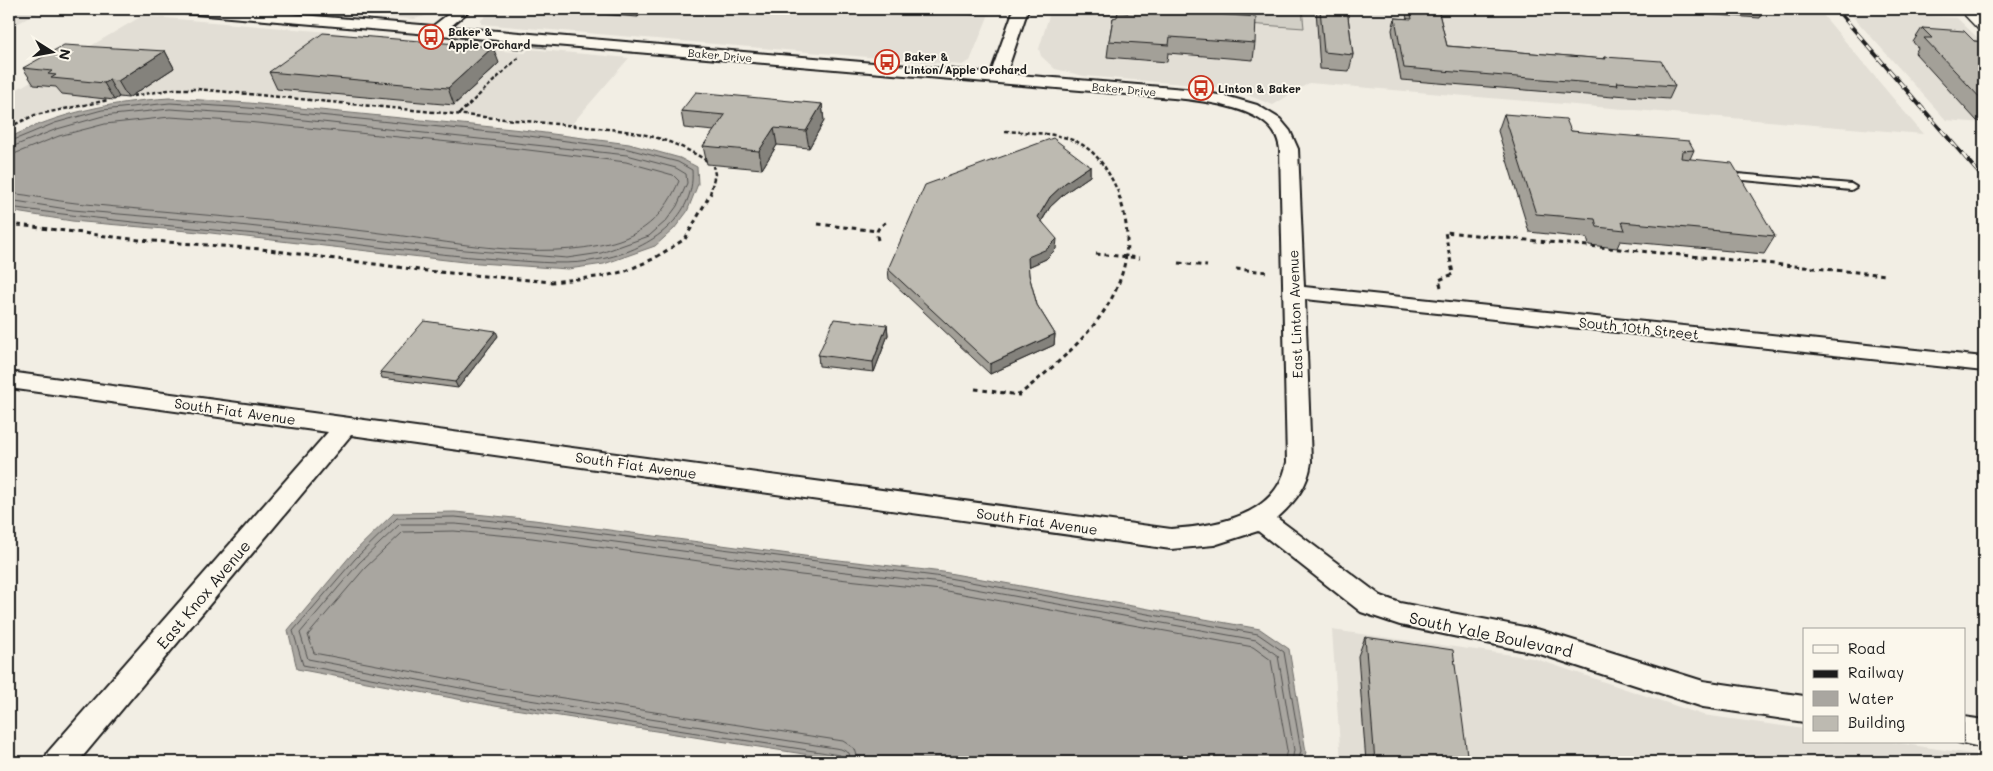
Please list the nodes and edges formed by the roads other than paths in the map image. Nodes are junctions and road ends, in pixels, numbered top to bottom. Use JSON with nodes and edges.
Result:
{"nodes":[{"id":1,"x":183,"y":9,"type":"edge"},
{"id":2,"x":464,"y":9,"type":"edge"},
{"id":3,"x":1021,"y":9,"type":"edge"},
{"id":4,"x":438,"y":30,"type":"junction"},
{"id":5,"x":997,"y":78,"type":"junction"},
{"id":6,"x":1255,"y":111,"type":"joint"},
{"id":7,"x":1716,"y":175,"type":"edge"},
{"id":8,"x":1851,"y":187,"type":"dead end"},
{"id":9,"x":1295,"y":292,"type":"junction"},
{"id":10,"x":1984,"y":364,"type":"edge"},
{"id":11,"x":9,"y":380,"type":"edge"},
{"id":12,"x":346,"y":426,"type":"junction"},
{"id":13,"x":1261,"y":518,"type":"junction"},
{"id":14,"x":1803,"y":709,"type":"edge"},
{"id":15,"x":1966,"y":732,"type":"edge"},
{"id":16,"x":1984,"y":734,"type":"edge"},
{"id":17,"x":59,"y":762,"type":"edge"}],
"edges":[{"from":1,"to":4,"type":"street","name":"Baker Drive"},
{"from":2,"to":4,"type":"street"},
{"from":3,"to":5,"type":"street"},
{"from":4,"to":5,"type":"street","name":"Baker Drive"},
{"from":5,"to":6,"type":"street","name":"Baker Drive"},
{"from":6,"to":9,"type":"street","name":"East Linton Avenue"},
{"from":7,"to":8,"type":"lane"},
{"from":9,"to":10,"type":"street","name":"South 10th Street"},
{"from":9,"to":13,"type":"street","name":"East Linton Avenue"},
{"from":11,"to":12,"type":"street","name":"South Fiat Avenue"},
{"from":12,"to":13,"type":"street","name":"South Fiat Avenue"},
{"from":12,"to":17,"type":"street","name":"East Knox Avenue"},
{"from":13,"to":14,"type":"street","name":"South Yale Boulevard"},
{"from":15,"to":16,"type":"street"}]}
